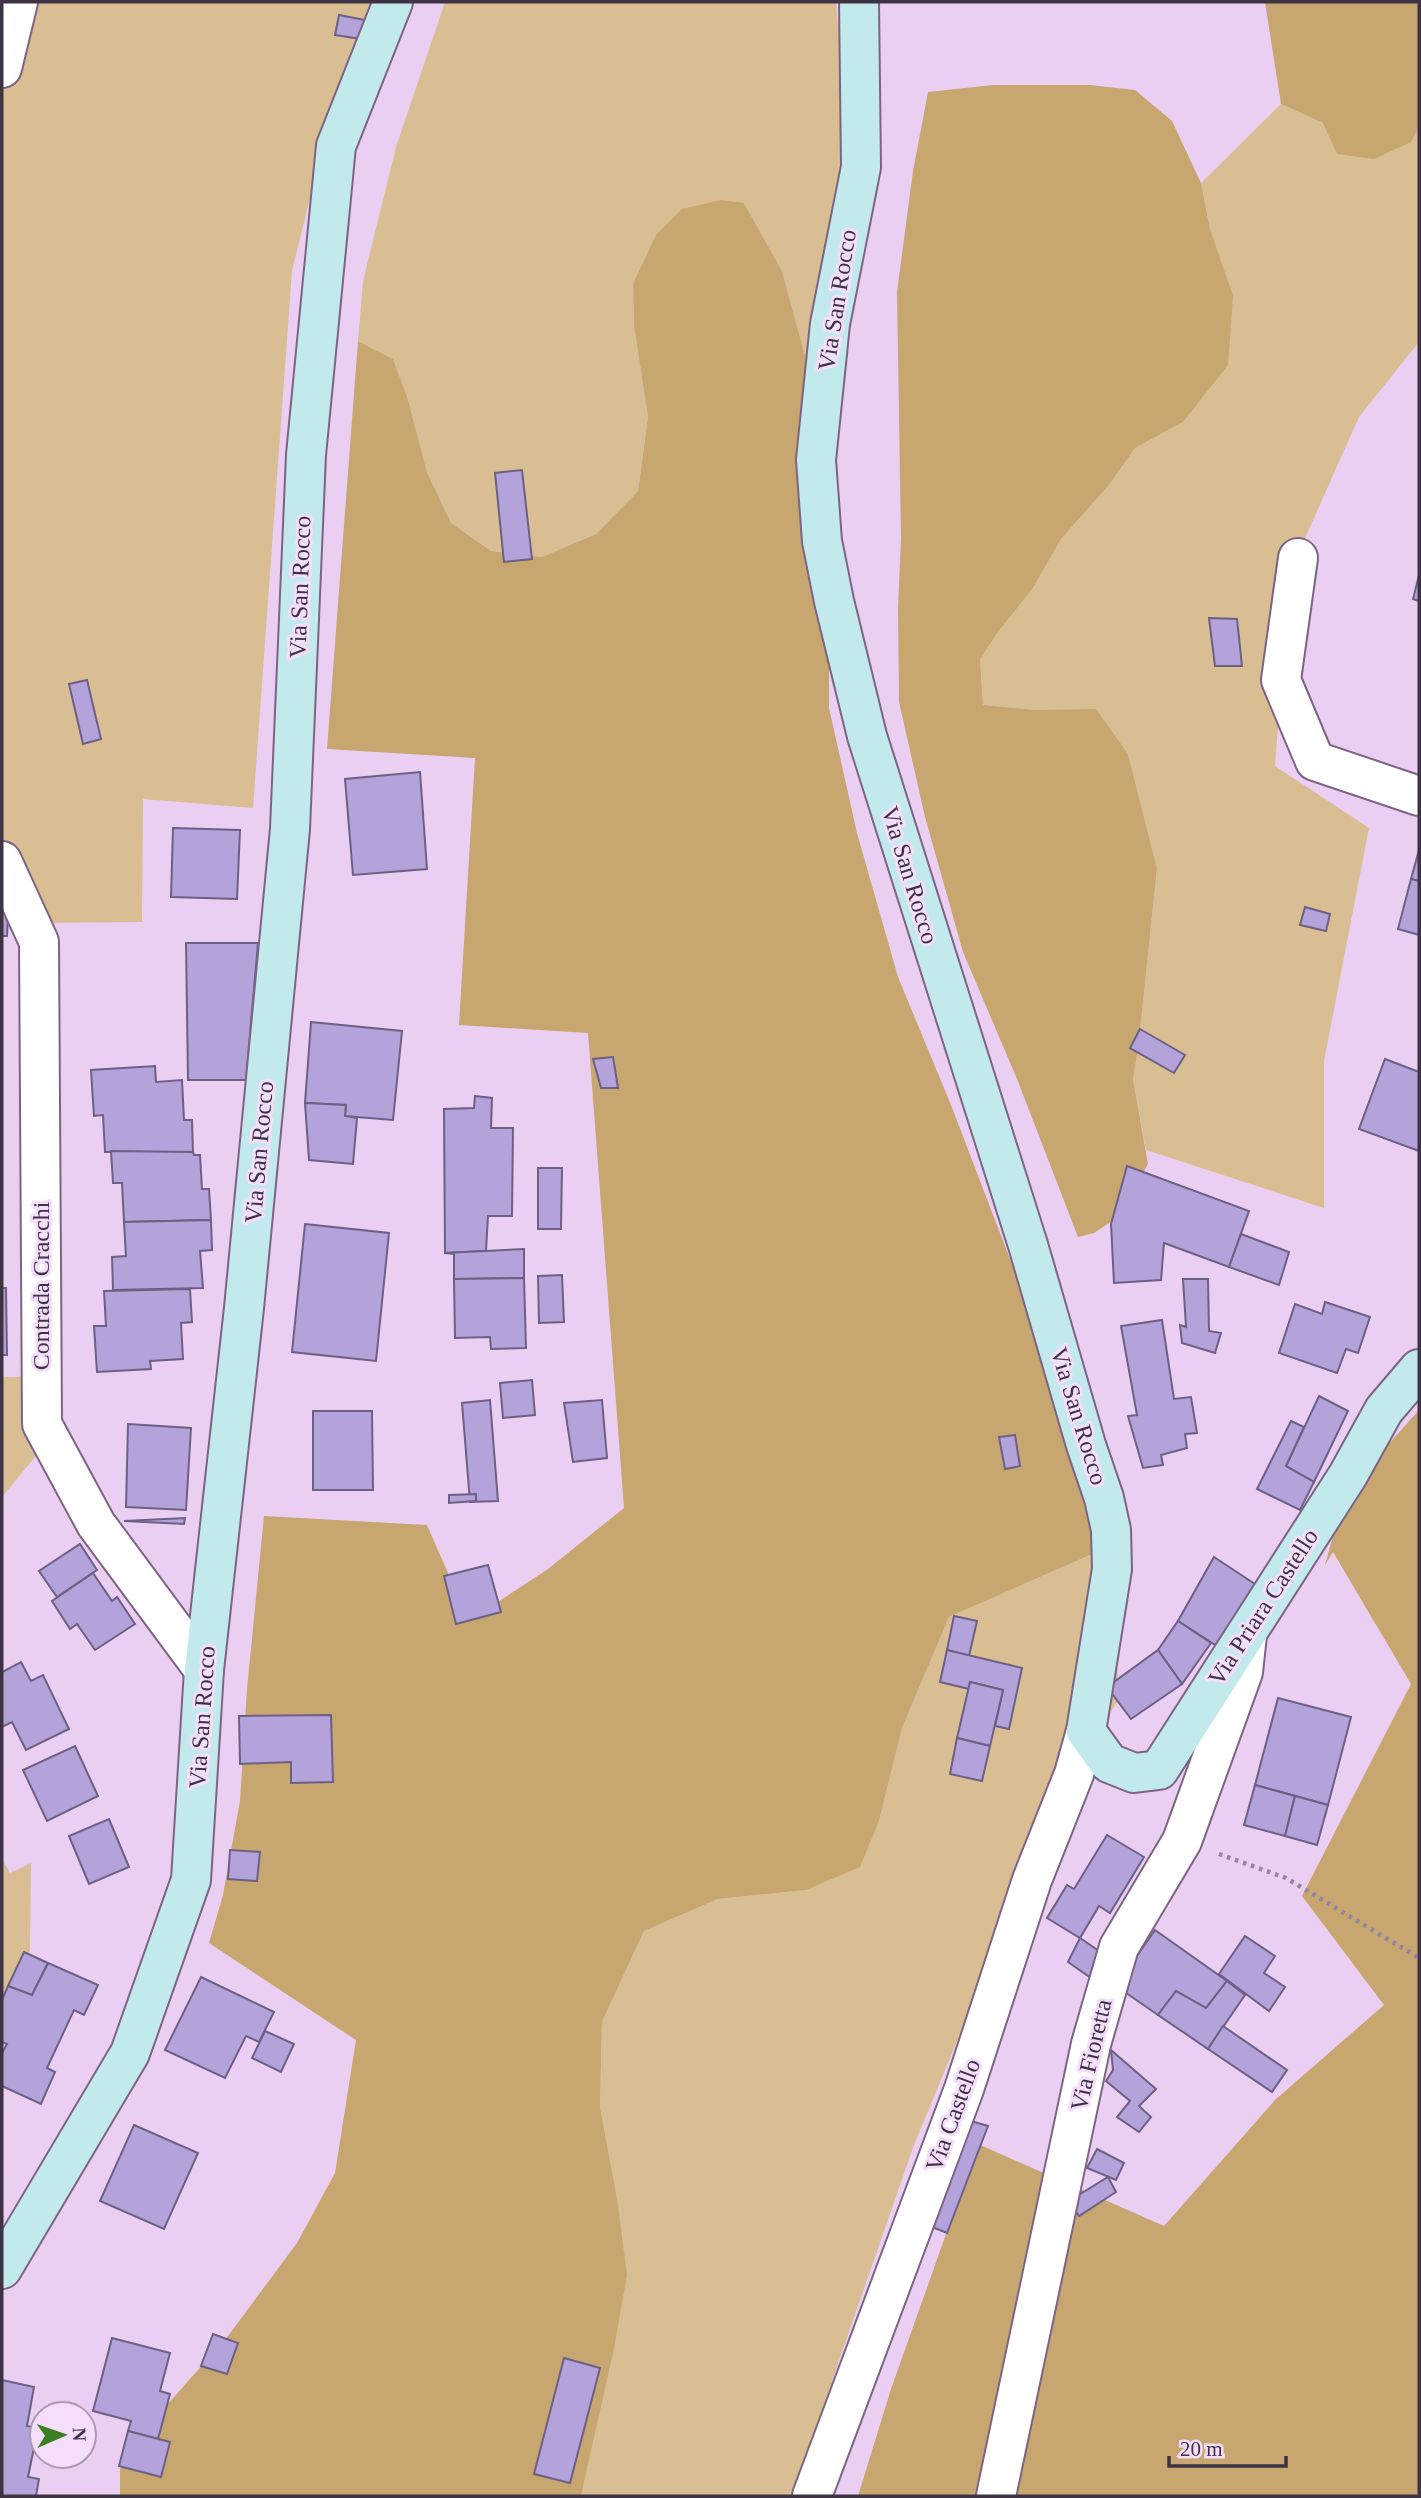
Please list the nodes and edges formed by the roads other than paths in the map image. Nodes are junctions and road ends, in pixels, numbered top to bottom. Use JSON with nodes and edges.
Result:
{"nodes":[{"id":1,"x":18,"y":2,"type":"edge"},
{"id":2,"x":393,"y":2,"type":"edge"},
{"id":3,"x":859,"y":2,"type":"edge"},
{"id":4,"x":2,"y":68,"type":"edge"},
{"id":5,"x":1298,"y":558,"type":"dead end"},
{"id":6,"x":1419,"y":796,"type":"edge"},
{"id":7,"x":2,"y":861,"type":"edge"},
{"id":8,"x":1419,"y":1369,"type":"edge"},
{"id":9,"x":1247,"y":1635,"type":"junction"},
{"id":10,"x":204,"y":1670,"type":"junction"},
{"id":11,"x":1086,"y":1731,"type":"junction"},
{"id":12,"x":2,"y":2269,"type":"edge"},
{"id":13,"x":812,"y":2496,"type":"edge"},
{"id":14,"x":996,"y":2496,"type":"edge"}],
"edges":[{"from":1,"to":4,"type":"street"},
{"from":2,"to":10,"type":"street","name":"Via San Rocco"},
{"from":3,"to":11,"type":"street","name":"Via San Rocco"},
{"from":5,"to":6,"type":"street"},
{"from":7,"to":10,"type":"street","name":"Contrada Cracchi"},
{"from":8,"to":9,"type":"street","name":"Via Priara Castello"},
{"from":9,"to":11,"type":"street","name":"Via Priara Castello"},
{"from":9,"to":14,"type":"street","name":"Via Fioretta"},
{"from":10,"to":12,"type":"street","name":"Via San Rocco"},
{"from":11,"to":13,"type":"street","name":"Via Castello"}]}
